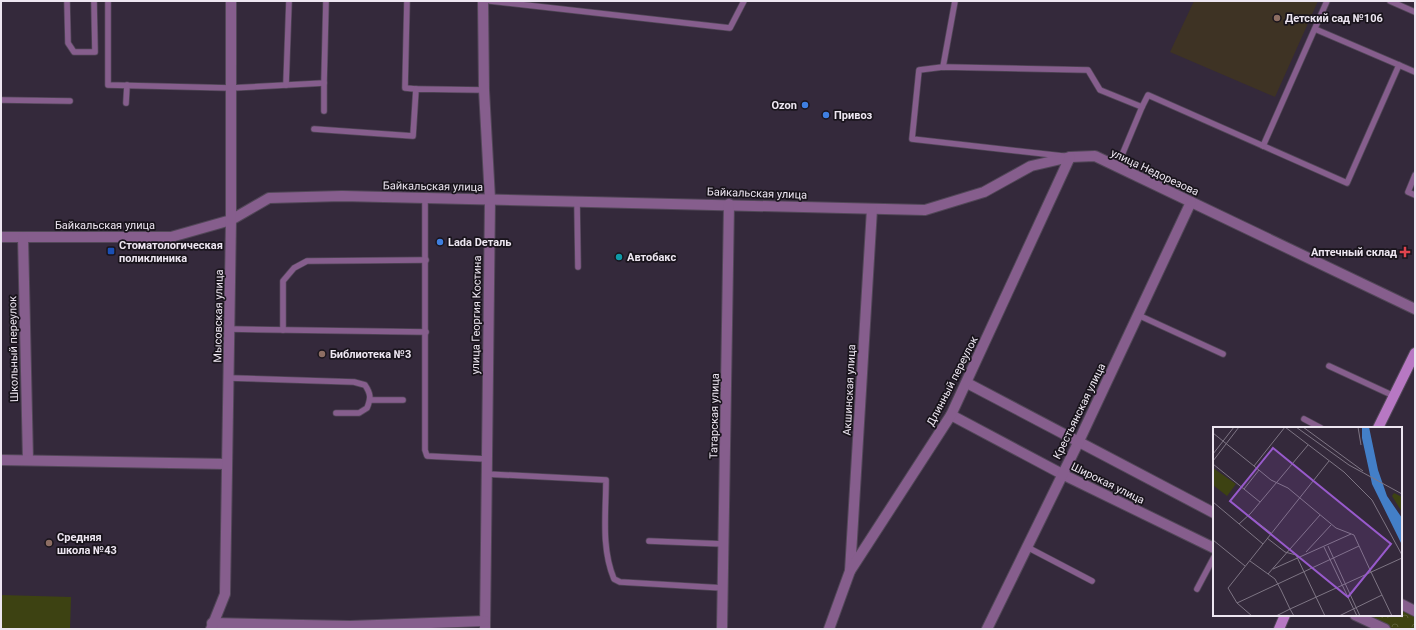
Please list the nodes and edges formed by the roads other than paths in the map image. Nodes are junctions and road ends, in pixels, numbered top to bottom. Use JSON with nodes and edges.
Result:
{"nodes":[{"id":1,"x":67,"y":1,"type":"edge"},
{"id":2,"x":94,"y":1,"type":"edge"},
{"id":3,"x":108,"y":1,"type":"edge"},
{"id":4,"x":231,"y":1,"type":"edge"},
{"id":5,"x":289,"y":1,"type":"edge"},
{"id":6,"x":326,"y":1,"type":"edge"},
{"id":7,"x":407,"y":1,"type":"edge"},
{"id":8,"x":483,"y":1,"type":"edge"},
{"id":9,"x":490,"y":1,"type":"edge"},
{"id":10,"x":744,"y":1,"type":"edge"},
{"id":11,"x":955,"y":1,"type":"edge"},
{"id":12,"x":1327,"y":1,"type":"edge"},
{"id":13,"x":1390,"y":1,"type":"edge"},
{"id":14,"x":1415,"y":12,"type":"edge"},
{"id":15,"x":1315,"y":29,"type":"junction"},
{"id":16,"x":1399,"y":65,"type":"junction"},
{"id":17,"x":943,"y":67,"type":"junction"},
{"id":18,"x":1415,"y":72,"type":"edge"},
{"id":19,"x":324,"y":83,"type":"junction"},
{"id":20,"x":127,"y":85,"type":"junction"},
{"id":21,"x":286,"y":85,"type":"junction"},
{"id":22,"x":231,"y":88,"type":"junction"},
{"id":23,"x":416,"y":88,"type":"junction"},
{"id":24,"x":484,"y":90,"type":"junction"},
{"id":25,"x":1,"y":100,"type":"edge"},
{"id":26,"x":70,"y":101,"type":"dead end"},
{"id":27,"x":126,"y":103,"type":"dead end"},
{"id":28,"x":1142,"y":107,"type":"junction"},
{"id":29,"x":324,"y":111,"type":"dead end"},
{"id":30,"x":314,"y":129,"type":"dead end"},
{"id":31,"x":1263,"y":146,"type":"junction"},
{"id":32,"x":1070,"y":157,"type":"junction"},
{"id":33,"x":1117,"y":167,"type":"junction"},
{"id":34,"x":1415,"y":175,"type":"edge"},
{"id":35,"x":1415,"y":195,"type":"edge"},
{"id":36,"x":425,"y":198,"type":"junction"},
{"id":37,"x":490,"y":199,"type":"junction"},
{"id":38,"x":577,"y":201,"type":"junction"},
{"id":39,"x":1191,"y":202,"type":"junction"},
{"id":40,"x":729,"y":204,"type":"junction"},
{"id":41,"x":872,"y":210,"type":"junction"},
{"id":42,"x":231,"y":220,"type":"junction"},
{"id":43,"x":1,"y":237,"type":"edge"},
{"id":44,"x":23,"y":237,"type":"junction"},
{"id":45,"x":426,"y":260,"type":"junction"},
{"id":46,"x":578,"y":267,"type":"dead end"},
{"id":47,"x":1415,"y":309,"type":"edge"},
{"id":48,"x":1138,"y":315,"type":"junction"},
{"id":49,"x":229,"y":329,"type":"junction"},
{"id":50,"x":283,"y":330,"type":"junction"},
{"id":51,"x":426,"y":332,"type":"junction"},
{"id":52,"x":1223,"y":354,"type":"dead end"},
{"id":53,"x":1415,"y":354,"type":"edge"},
{"id":54,"x":1329,"y":366,"type":"dead end"},
{"id":55,"x":229,"y":378,"type":"junction"},
{"id":56,"x":967,"y":383,"type":"junction"},
{"id":57,"x":1394,"y":396,"type":"junction"},
{"id":58,"x":370,"y":400,"type":"junction"},
{"id":59,"x":403,"y":400,"type":"dead end"},
{"id":60,"x":336,"y":414,"type":"dead end"},
{"id":61,"x":951,"y":415,"type":"junction"},
{"id":62,"x":1304,"y":419,"type":"dead end"},
{"id":63,"x":1320,"y":427,"type":"edge"},
{"id":64,"x":1378,"y":427,"type":"edge"},
{"id":65,"x":1078,"y":442,"type":"junction"},
{"id":66,"x":486,"y":459,"type":"junction"},
{"id":67,"x":1,"y":460,"type":"edge"},
{"id":68,"x":28,"y":460,"type":"junction"},
{"id":69,"x":227,"y":464,"type":"junction"},
{"id":70,"x":486,"y":474,"type":"junction"},
{"id":71,"x":1062,"y":474,"type":"junction"},
{"id":72,"x":1213,"y":512,"type":"edge"},
{"id":73,"x":649,"y":542,"type":"dead end"},
{"id":74,"x":724,"y":544,"type":"junction"},
{"id":75,"x":1027,"y":546,"type":"junction"},
{"id":76,"x":1213,"y":548,"type":"edge"},
{"id":77,"x":1213,"y":559,"type":"edge"},
{"id":78,"x":850,"y":572,"type":"junction"},
{"id":79,"x":1092,"y":581,"type":"dead end"},
{"id":80,"x":723,"y":588,"type":"junction"},
{"id":81,"x":1197,"y":589,"type":"dead end"},
{"id":82,"x":1402,"y":604,"type":"edge"},
{"id":83,"x":1415,"y":611,"type":"edge"},
{"id":84,"x":1286,"y":616,"type":"edge"},
{"id":85,"x":1357,"y":616,"type":"edge"},
{"id":86,"x":485,"y":625,"type":"edge"},
{"id":87,"x":211,"y":626,"type":"edge"},
{"id":88,"x":722,"y":629,"type":"edge"},
{"id":89,"x":829,"y":629,"type":"edge"},
{"id":90,"x":988,"y":629,"type":"edge"},
{"id":91,"x":1279,"y":629,"type":"edge"},
{"id":92,"x":1385,"y":629,"type":"edge"}],
"edges":[{"from":1,"to":2,"type":"lane"},
{"from":3,"to":20,"type":"lane"},
{"from":4,"to":22,"type":"street","name":"Мысовская улица"},
{"from":5,"to":21,"type":"lane"},
{"from":6,"to":19,"type":"lane"},
{"from":7,"to":23,"type":"lane"},
{"from":8,"to":24,"type":"street","name":"улица Георгия Костина"},
{"from":9,"to":10,"type":"lane"},
{"from":11,"to":17,"type":"lane"},
{"from":12,"to":15,"type":"lane"},
{"from":13,"to":14,"type":"lane"},
{"from":15,"to":16,"type":"lane"},
{"from":15,"to":31,"type":"lane"},
{"from":16,"to":18,"type":"lane"},
{"from":16,"to":31,"type":"lane"},
{"from":17,"to":28,"type":"lane"},
{"from":17,"to":32,"type":"lane"},
{"from":19,"to":21,"type":"lane"},
{"from":19,"to":29,"type":"lane"},
{"from":20,"to":22,"type":"lane"},
{"from":20,"to":27,"type":"lane"},
{"from":21,"to":22,"type":"lane"},
{"from":22,"to":42,"type":"street","name":"Мысовская улица"},
{"from":23,"to":24,"type":"lane"},
{"from":23,"to":30,"type":"lane"},
{"from":24,"to":37,"type":"street","name":"улица Георгия Костина"},
{"from":25,"to":26,"type":"lane"},
{"from":28,"to":31,"type":"lane"},
{"from":28,"to":33,"type":"lane"},
{"from":32,"to":33,"type":"street","name":"улица Недорезова"},
{"from":32,"to":41,"type":"street","name":"улица Недорезова"},
{"from":32,"to":56,"type":"street","name":"Длинный переулок"},
{"from":33,"to":39,"type":"street","name":"улица Недорезова"},
{"from":34,"to":35,"type":"lane"},
{"from":36,"to":37,"type":"street","name":"Байкальская улица"},
{"from":36,"to":42,"type":"street","name":"Байкальская улица"},
{"from":36,"to":45,"type":"lane"},
{"from":37,"to":38,"type":"street","name":"Байкальская улица"},
{"from":37,"to":66,"type":"street","name":"улица Георгия Костина"},
{"from":38,"to":40,"type":"street","name":"Байкальская улица"},
{"from":38,"to":46,"type":"lane"},
{"from":39,"to":47,"type":"street","name":"улица Недорезова"},
{"from":39,"to":48,"type":"street","name":"Крестьянская улица"},
{"from":40,"to":41,"type":"street","name":"Байкальская улица"},
{"from":40,"to":74,"type":"street","name":"Татарская улица"},
{"from":41,"to":78,"type":"street","name":"Акшинская улица"},
{"from":42,"to":44,"type":"street","name":"Байкальская улица"},
{"from":42,"to":49,"type":"street","name":"Мысовская улица"},
{"from":43,"to":44,"type":"street","name":"Байкальская улица"},
{"from":44,"to":68,"type":"street","name":"Школьный переулок"},
{"from":45,"to":50,"type":"lane"},
{"from":45,"to":51,"type":"lane"},
{"from":48,"to":52,"type":"lane"},
{"from":48,"to":65,"type":"street","name":"Крестьянская улица"},
{"from":49,"to":50,"type":"lane"},
{"from":49,"to":55,"type":"street","name":"Мысовская улица"},
{"from":50,"to":51,"type":"lane"},
{"from":51,"to":66,"type":"lane"},
{"from":53,"to":57,"type":"main road"},
{"from":54,"to":57,"type":"lane"},
{"from":55,"to":58,"type":"lane"},
{"from":55,"to":69,"type":"street","name":"Мысовская улица"},
{"from":56,"to":61,"type":"street","name":"Длинный переулок"},
{"from":56,"to":65,"type":"street","name":"Широкая улица"},
{"from":57,"to":64,"type":"main road"},
{"from":58,"to":59,"type":"lane"},
{"from":58,"to":60,"type":"lane"},
{"from":61,"to":71,"type":"street","name":"Широкая улица"},
{"from":61,"to":78,"type":"street","name":"Длинный переулок"},
{"from":62,"to":63,"type":"lane"},
{"from":65,"to":71,"type":"street","name":"Крестьянская улица"},
{"from":65,"to":72,"type":"street","name":"Широкая улица"},
{"from":66,"to":70,"type":"street","name":"улица Георгия Костина"},
{"from":67,"to":68,"type":"street"},
{"from":68,"to":69,"type":"street"},
{"from":69,"to":87,"type":"street","name":"Мысовская улица"},
{"from":70,"to":80,"type":"lane"},
{"from":70,"to":86,"type":"street","name":"улица Георгия Костина"},
{"from":71,"to":75,"type":"street","name":"Крестьянская улица"},
{"from":71,"to":76,"type":"street","name":"Широкая улица"},
{"from":73,"to":74,"type":"lane"},
{"from":74,"to":80,"type":"street","name":"Татарская улица"},
{"from":75,"to":79,"type":"lane"},
{"from":75,"to":90,"type":"street","name":"Крестьянская улица"},
{"from":77,"to":81,"type":"lane"},
{"from":78,"to":89,"type":"street","name":"Длинный переулок"},
{"from":80,"to":88,"type":"street","name":"Татарская улица"},
{"from":82,"to":83,"type":"street"},
{"from":84,"to":91,"type":"main road"},
{"from":85,"to":92,"type":"street"},
{"from":86,"to":87,"type":"street"}]}
